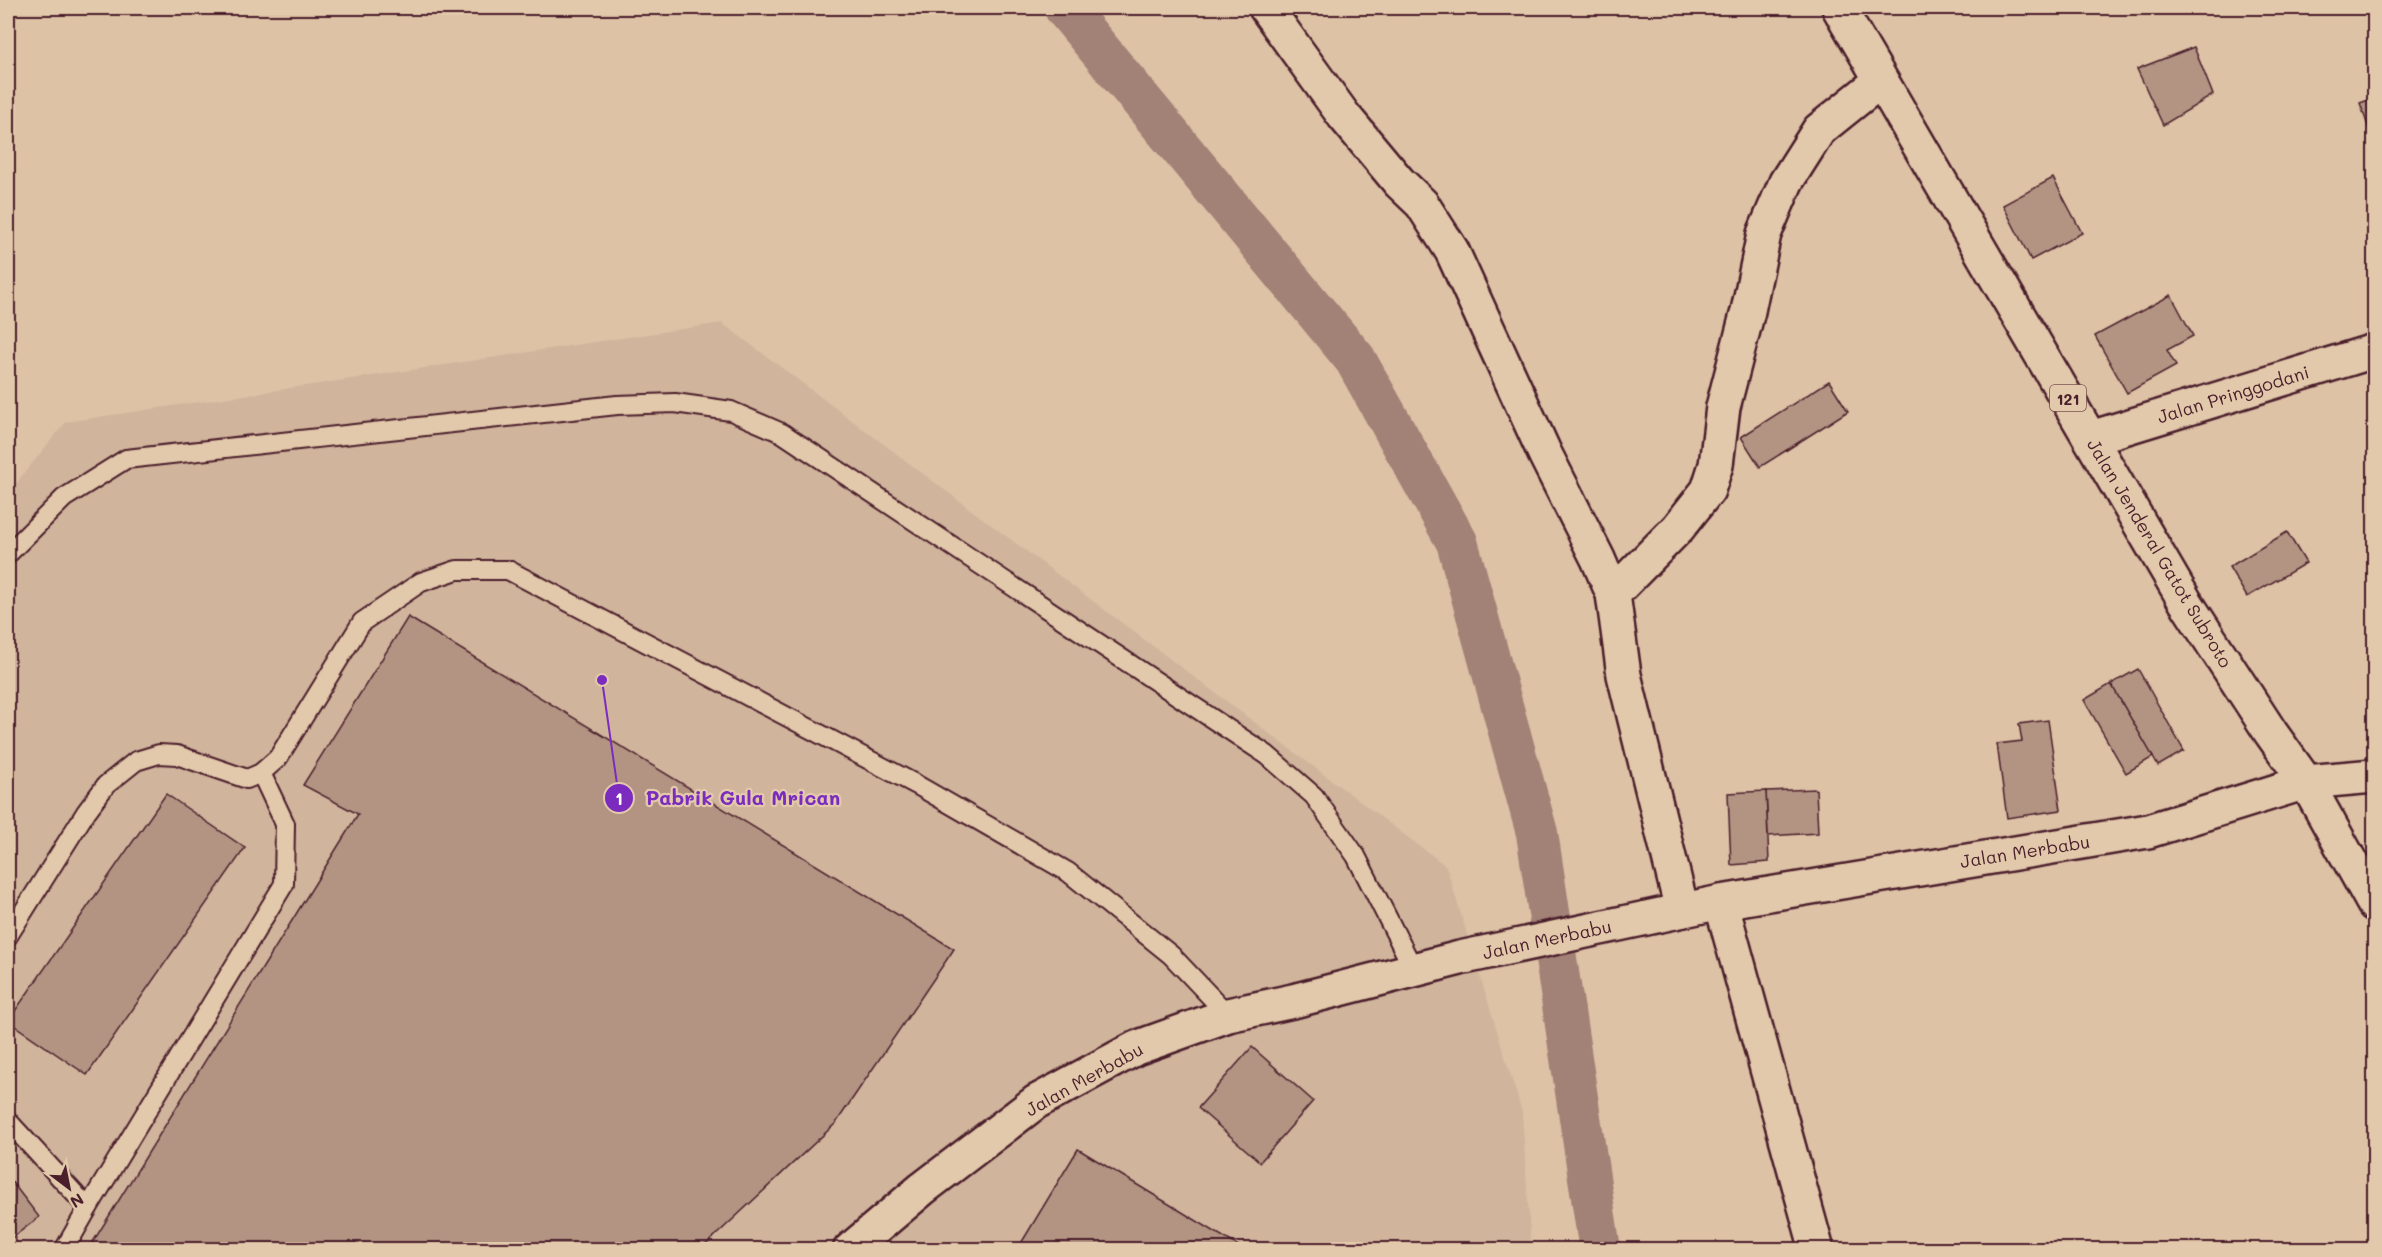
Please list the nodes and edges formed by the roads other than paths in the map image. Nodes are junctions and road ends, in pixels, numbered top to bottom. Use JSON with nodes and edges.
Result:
{"nodes":[{"id":1,"x":1266,"y":8,"type":"edge"},
{"id":2,"x":1839,"y":8,"type":"edge"},
{"id":3,"x":1880,"y":81,"type":"junction"},
{"id":4,"x":2374,"y":351,"type":"edge"},
{"id":5,"x":2091,"y":438,"type":"junction"},
{"id":6,"x":8,"y":554,"type":"edge"},
{"id":7,"x":1613,"y":594,"type":"junction"},
{"id":8,"x":261,"y":773,"type":"junction"},
{"id":9,"x":2374,"y":776,"type":"edge"},
{"id":10,"x":2306,"y":782,"type":"junction"},
{"id":11,"x":1721,"y":902,"type":"junction"},
{"id":12,"x":2374,"y":904,"type":"edge"},
{"id":13,"x":1670,"y":913,"type":"junction"},
{"id":14,"x":8,"y":936,"type":"edge"},
{"id":15,"x":1414,"y":970,"type":"junction"},
{"id":16,"x":1228,"y":1015,"type":"junction"},
{"id":17,"x":8,"y":1121,"type":"edge"},
{"id":18,"x":88,"y":1208,"type":"junction"},
{"id":19,"x":64,"y":1250,"type":"edge"},
{"id":20,"x":850,"y":1250,"type":"edge"},
{"id":21,"x":1817,"y":1250,"type":"edge"}],
"edges":[{"from":1,"to":7,"type":"main road"},
{"from":2,"to":3,"type":"main road","name":"Jalan Jenderal Gatot Subroto","number":"121"},
{"from":3,"to":5,"type":"main road","name":"Jalan Jenderal Gatot Subroto","number":"121"},
{"from":3,"to":7,"type":"main road"},
{"from":4,"to":5,"type":"main road","name":"Jalan Pringgodani"},
{"from":5,"to":10,"type":"main road","name":"Jalan Jenderal Gatot Subroto","number":"121"},
{"from":6,"to":15,"type":"lane"},
{"from":7,"to":13,"type":"main road"},
{"from":8,"to":14,"type":"lane"},
{"from":8,"to":16,"type":"lane"},
{"from":8,"to":18,"type":"lane"},
{"from":9,"to":10,"type":"main road","name":"Jalan Merbabu"},
{"from":10,"to":11,"type":"main road","name":"Jalan Merbabu"},
{"from":10,"to":12,"type":"main road","name":"Jalan Jenderal Gatot Subroto"},
{"from":11,"to":13,"type":"main road","name":"Jalan Merbabu"},
{"from":11,"to":21,"type":"main road"},
{"from":13,"to":15,"type":"main road","name":"Jalan Merbabu"},
{"from":15,"to":16,"type":"main road","name":"Jalan Merbabu"},
{"from":16,"to":20,"type":"main road","name":"Jalan Merbabu"},
{"from":17,"to":18,"type":"lane"},
{"from":18,"to":19,"type":"lane"}]}
